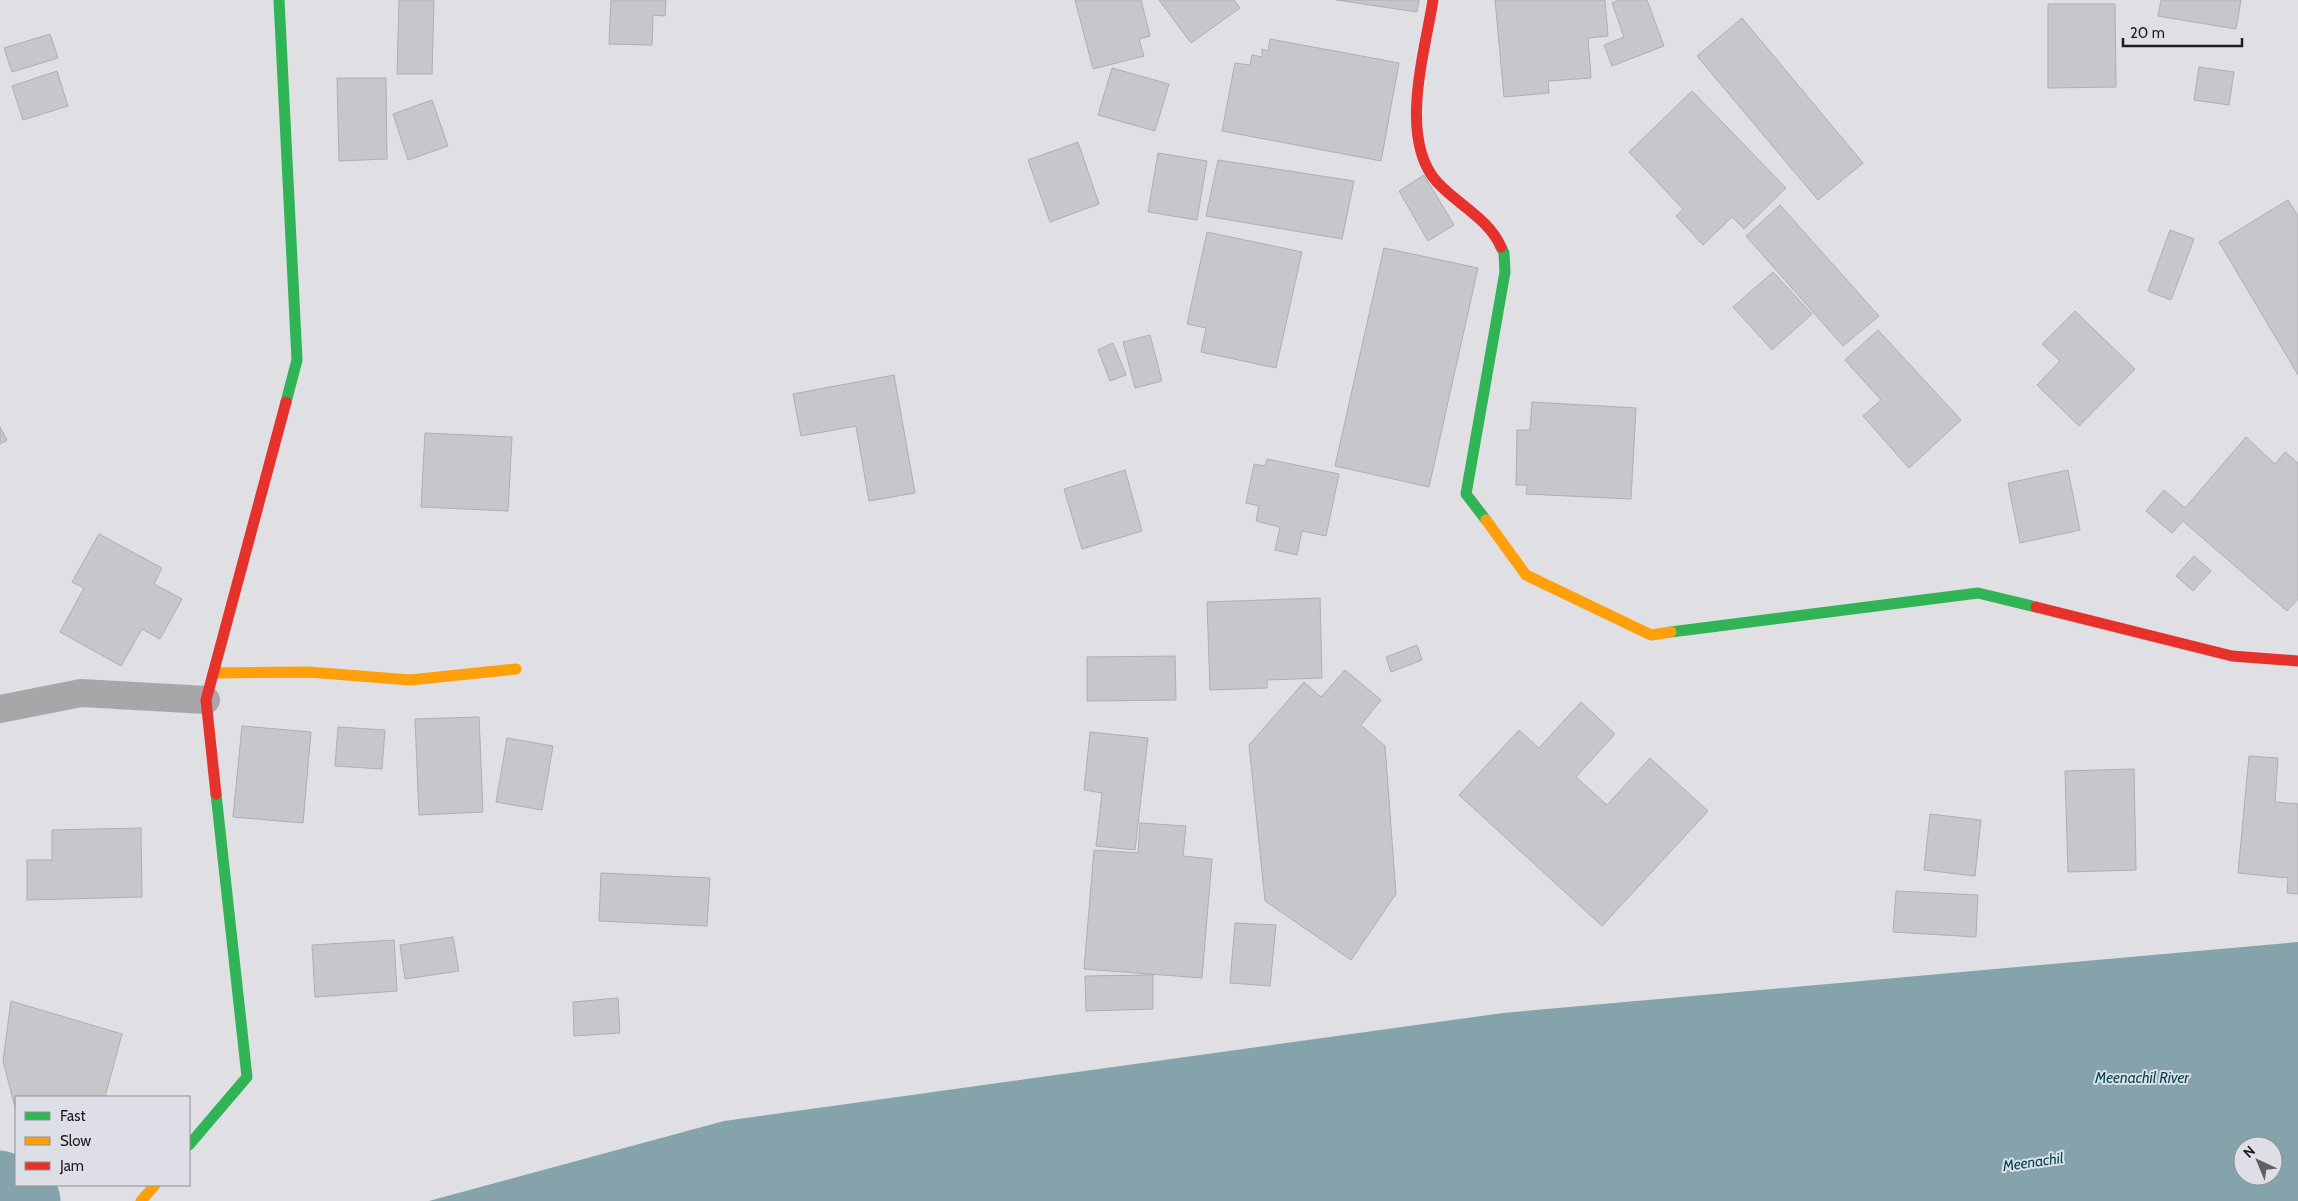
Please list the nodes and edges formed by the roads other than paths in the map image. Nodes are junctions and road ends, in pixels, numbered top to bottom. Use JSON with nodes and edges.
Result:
{"nodes":[{"id":1,"x":279,"y":0,"type":"edge"},
{"id":2,"x":1433,"y":0,"type":"edge"},
{"id":3,"x":2298,"y":661,"type":"edge"},
{"id":4,"x":516,"y":669,"type":"dead end"},
{"id":5,"x":213,"y":673,"type":"junction"},
{"id":6,"x":206,"y":700,"type":"junction"},
{"id":7,"x":0,"y":709,"type":"edge"},
{"id":8,"x":190,"y":1145,"type":"edge"},
{"id":9,"x":154,"y":1186,"type":"edge"},
{"id":10,"x":141,"y":1201,"type":"edge"}],
"edges":[{"from":1,"to":5,"type":"street"},
{"from":2,"to":3,"type":"street"},
{"from":4,"to":5,"type":"street"},
{"from":5,"to":6,"type":"street"},
{"from":6,"to":7,"type":"street"},
{"from":6,"to":8,"type":"street"},
{"from":9,"to":10,"type":"street"}]}
